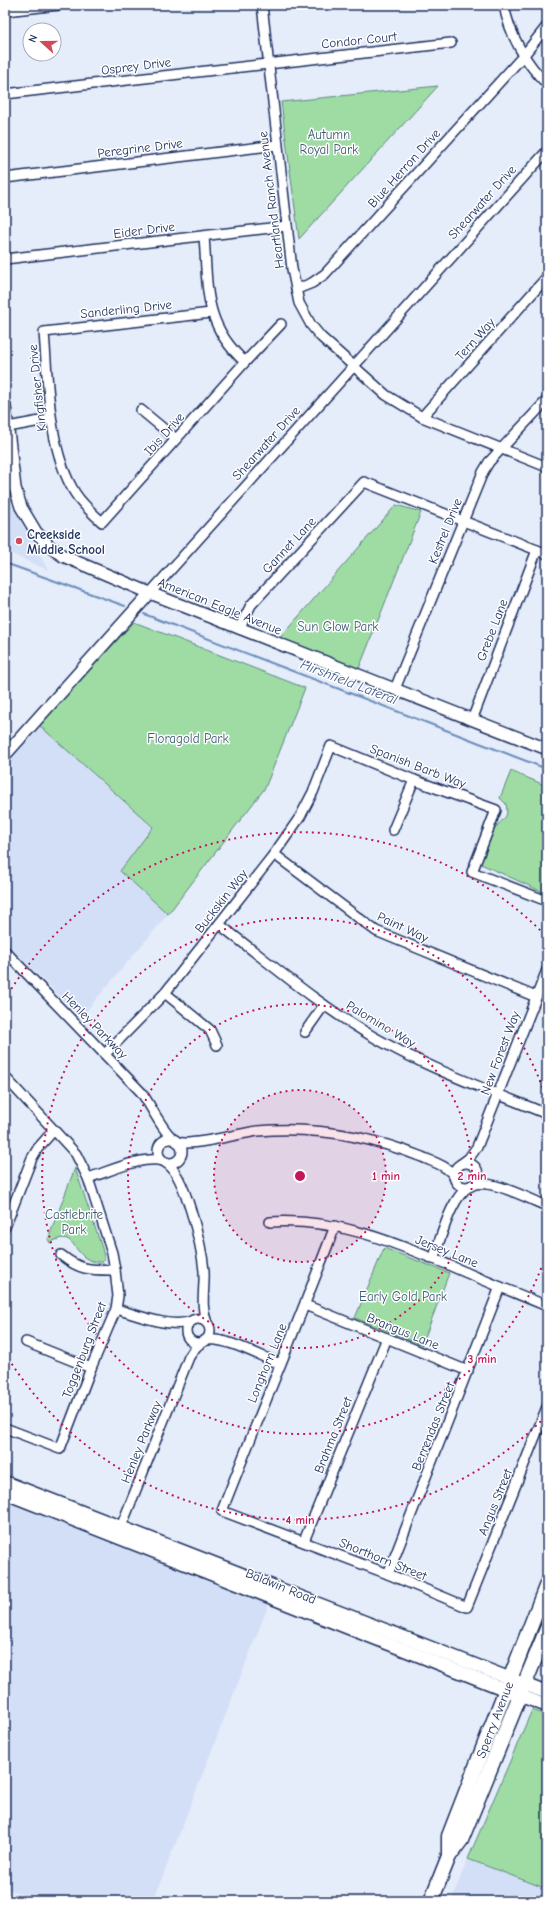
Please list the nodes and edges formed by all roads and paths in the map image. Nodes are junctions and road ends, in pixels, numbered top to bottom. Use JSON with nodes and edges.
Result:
{"nodes":[{"id":1,"x":58,"y":5,"type":"edge"},
{"id":2,"x":262,"y":5,"type":"edge"},
{"id":3,"x":504,"y":5,"type":"edge"},
{"id":4,"x":5,"y":11,"type":"edge"},
{"id":5,"x":547,"y":26,"type":"edge"},
{"id":6,"x":451,"y":43,"type":"dead end"},
{"id":7,"x":524,"y":55,"type":"junction"},
{"id":8,"x":269,"y":63,"type":"junction"},
{"id":9,"x":547,"y":84,"type":"edge"},
{"id":10,"x":5,"y":94,"type":"edge"},
{"id":11,"x":278,"y":145,"type":"junction"},
{"id":12,"x":547,"y":150,"type":"edge"},
{"id":13,"x":5,"y":178,"type":"edge"},
{"id":14,"x":287,"y":226,"type":"junction"},
{"id":15,"x":204,"y":236,"type":"junction"},
{"id":16,"x":5,"y":259,"type":"edge"},
{"id":17,"x":547,"y":277,"type":"edge"},
{"id":18,"x":297,"y":289,"type":"junction"},
{"id":19,"x":211,"y":313,"type":"junction"},
{"id":20,"x":281,"y":324,"type":"dead end"},
{"id":21,"x":44,"y":332,"type":"joint"},
{"id":22,"x":245,"y":362,"type":"junction"},
{"id":23,"x":353,"y":367,"type":"junction"},
{"id":24,"x":547,"y":400,"type":"edge"},
{"id":25,"x":5,"y":406,"type":"edge"},
{"id":26,"x":141,"y":410,"type":"dead end"},
{"id":27,"x":422,"y":417,"type":"junction"},
{"id":28,"x":51,"y":419,"type":"junction"},
{"id":29,"x":8,"y":427,"type":"junction"},
{"id":30,"x":176,"y":439,"type":"junction"},
{"id":31,"x":502,"y":449,"type":"junction"},
{"id":32,"x":547,"y":466,"type":"edge"},
{"id":33,"x":464,"y":521,"type":"junction"},
{"id":34,"x":102,"y":522,"type":"joint"},
{"id":35,"x":537,"y":550,"type":"junction"},
{"id":36,"x":547,"y":554,"type":"edge"},
{"id":37,"x":150,"y":593,"type":"junction"},
{"id":38,"x":239,"y":629,"type":"junction"},
{"id":39,"x":395,"y":689,"type":"junction"},
{"id":40,"x":472,"y":720,"type":"junction"},
{"id":41,"x":331,"y":746,"type":"joint"},
{"id":42,"x":547,"y":749,"type":"edge"},
{"id":43,"x":6,"y":750,"type":"edge"},
{"id":44,"x":414,"y":780,"type":"junction"},
{"id":45,"x":393,"y":830,"type":"dead end"},
{"id":46,"x":274,"y":854,"type":"junction"},
{"id":47,"x":547,"y":901,"type":"edge"},
{"id":48,"x":220,"y":925,"type":"junction"},
{"id":49,"x":5,"y":951,"type":"edge"},
{"id":50,"x":547,"y":970,"type":"edge"},
{"id":51,"x":165,"y":993,"type":"junction"},
{"id":52,"x":536,"y":997,"type":"junction"},
{"id":53,"x":324,"y":1005,"type":"junction"},
{"id":54,"x":305,"y":1032,"type":"dead end"},
{"id":55,"x":217,"y":1045,"type":"dead end"},
{"id":56,"x":105,"y":1054,"type":"junction"},
{"id":57,"x":5,"y":1077,"type":"edge"},
{"id":58,"x":498,"y":1094,"type":"junction"},
{"id":59,"x":547,"y":1114,"type":"edge"},
{"id":60,"x":160,"y":1122,"type":"junction"},
{"id":61,"x":54,"y":1130,"type":"junction"},
{"id":62,"x":176,"y":1141,"type":"junction"},
{"id":63,"x":200,"y":1142,"type":"junction"},
{"id":64,"x":159,"y":1147,"type":"junction"},
{"id":65,"x":477,"y":1147,"type":"junction"},
{"id":66,"x":181,"y":1156,"type":"junction"},
{"id":67,"x":142,"y":1161,"type":"junction"},
{"id":68,"x":164,"y":1162,"type":"junction"},
{"id":69,"x":439,"y":1164,"type":"junction"},
{"id":70,"x":461,"y":1164,"type":"junction"},
{"id":71,"x":476,"y":1169,"type":"junction"},
{"id":72,"x":88,"y":1178,"type":"junction"},
{"id":73,"x":179,"y":1178,"type":"junction"},
{"id":74,"x":455,"y":1179,"type":"junction"},
{"id":75,"x":471,"y":1185,"type":"junction"},
{"id":76,"x":494,"y":1186,"type":"junction"},
{"id":77,"x":455,"y":1204,"type":"junction"},
{"id":78,"x":547,"y":1206,"type":"edge"},
{"id":79,"x":270,"y":1222,"type":"dead end"},
{"id":80,"x":335,"y":1226,"type":"junction"},
{"id":81,"x":5,"y":1227,"type":"edge"},
{"id":82,"x":61,"y":1255,"type":"dead end"},
{"id":83,"x":433,"y":1259,"type":"junction"},
{"id":84,"x":115,"y":1270,"type":"junction"},
{"id":85,"x":500,"y":1287,"type":"junction"},
{"id":86,"x":203,"y":1303,"type":"junction"},
{"id":87,"x":305,"y":1305,"type":"junction"},
{"id":88,"x":547,"y":1306,"type":"edge"},
{"id":89,"x":116,"y":1309,"type":"junction"},
{"id":90,"x":193,"y":1320,"type":"junction"},
{"id":91,"x":169,"y":1323,"type":"junction"},
{"id":92,"x":208,"y":1324,"type":"junction"},
{"id":93,"x":187,"y":1335,"type":"junction"},
{"id":94,"x":386,"y":1338,"type":"junction"},
{"id":95,"x":203,"y":1341,"type":"junction"},
{"id":96,"x":26,"y":1342,"type":"dead end"},
{"id":97,"x":226,"y":1342,"type":"junction"},
{"id":98,"x":189,"y":1357,"type":"junction"},
{"id":99,"x":280,"y":1364,"type":"junction"},
{"id":100,"x":91,"y":1368,"type":"junction"},
{"id":101,"x":468,"y":1371,"type":"junction"},
{"id":102,"x":547,"y":1407,"type":"edge"},
{"id":103,"x":5,"y":1428,"type":"edge"},
{"id":104,"x":5,"y":1482,"type":"edge"},
{"id":105,"x":5,"y":1493,"type":"edge"},
{"id":106,"x":222,"y":1511,"type":"joint"},
{"id":107,"x":119,"y":1532,"type":"junction"},
{"id":108,"x":304,"y":1541,"type":"junction"},
{"id":109,"x":182,"y":1562,"type":"junction"},
{"id":110,"x":236,"y":1572,"type":"junction"},
{"id":111,"x":388,"y":1574,"type":"junction"},
{"id":112,"x":547,"y":1584,"type":"edge"},
{"id":113,"x":467,"y":1607,"type":"joint"},
{"id":114,"x":547,"y":1629,"type":"edge"},
{"id":115,"x":507,"y":1684,"type":"junction"},
{"id":116,"x":522,"y":1690,"type":"junction"},
{"id":117,"x":547,"y":1693,"type":"edge"},
{"id":118,"x":547,"y":1706,"type":"edge"},
{"id":119,"x":449,"y":1856,"type":"junction"},
{"id":120,"x":431,"y":1901,"type":"edge"}],
"edges":[{"from":1,"to":4,"type":"street"},
{"from":2,"to":8,"type":"street","name":"Heartland Ranch Avenue"},
{"from":3,"to":7,"type":"street"},
{"from":5,"to":7,"type":"street","name":"Blue Herron Drive"},
{"from":6,"to":8,"type":"street","name":"Condor Court"},
{"from":7,"to":9,"type":"street"},
{"from":7,"to":18,"type":"street","name":"Blue Herron Drive"},
{"from":8,"to":10,"type":"street","name":"Osprey Drive"},
{"from":8,"to":11,"type":"street","name":"Heartland Ranch Avenue"},
{"from":11,"to":13,"type":"street","name":"Peregrine Drive"},
{"from":11,"to":14,"type":"street","name":"Heartland Ranch Avenue"},
{"from":12,"to":23,"type":"street","name":"Shearwater Drive"},
{"from":14,"to":15,"type":"street","name":"Eider Drive"},
{"from":14,"to":18,"type":"street","name":"Heartland Ranch Avenue"},
{"from":15,"to":16,"type":"street","name":"Eider Drive"},
{"from":15,"to":19,"type":"street"},
{"from":17,"to":27,"type":"street","name":"Tern Way"},
{"from":18,"to":23,"type":"street","name":"Heartland Ranch Avenue"},
{"from":19,"to":21,"type":"street","name":"Sanderling Drive"},
{"from":19,"to":22,"type":"street"},
{"from":20,"to":22,"type":"street","name":"Ibis Drive"},
{"from":21,"to":28,"type":"street","name":"Kingfisher Drive"},
{"from":22,"to":30,"type":"street","name":"Ibis Drive"},
{"from":23,"to":27,"type":"street","name":"Heartland Ranch Avenue"},
{"from":23,"to":37,"type":"street","name":"Shearwater Drive"},
{"from":24,"to":31,"type":"street","name":"Kestrel Drive"},
{"from":25,"to":29,"type":"street","name":"American Eagle Avenue"},
{"from":26,"to":30,"type":"street"},
{"from":27,"to":31,"type":"street","name":"Heartland Ranch Avenue"},
{"from":28,"to":29,"type":"street"},
{"from":28,"to":34,"type":"street","name":"Kingfisher Drive"},
{"from":29,"to":37,"type":"street","name":"American Eagle Avenue"},
{"from":30,"to":34,"type":"street","name":"Ibis Drive"},
{"from":31,"to":32,"type":"street","name":"Heartland Ranch Avenue"},
{"from":31,"to":33,"type":"street","name":"Kestrel Drive"},
{"from":33,"to":35,"type":"street"},
{"from":33,"to":38,"type":"street","name":"Gannet Lane"},
{"from":33,"to":39,"type":"street","name":"Kestrel Drive"},
{"from":35,"to":36,"type":"street"},
{"from":35,"to":40,"type":"street","name":"Grebe Lane"},
{"from":37,"to":38,"type":"street","name":"American Eagle Avenue"},
{"from":37,"to":43,"type":"street","name":"Shearwater Drive"},
{"from":38,"to":39,"type":"street","name":"American Eagle Avenue"},
{"from":39,"to":40,"type":"street","name":"American Eagle Avenue"},
{"from":40,"to":42,"type":"street","name":"American Eagle Avenue"},
{"from":41,"to":44,"type":"street","name":"Spanish Barb Way"},
{"from":41,"to":46,"type":"street","name":"Buckskin Way"},
{"from":44,"to":45,"type":"street"},
{"from":44,"to":47,"type":"street","name":"Spanish Barb Way"},
{"from":46,"to":48,"type":"street","name":"Buckskin Way"},
{"from":46,"to":52,"type":"street","name":"Paint Way"},
{"from":48,"to":51,"type":"street","name":"Buckskin Way"},
{"from":48,"to":53,"type":"street","name":"Palomino Way"},
{"from":49,"to":56,"type":"street","name":"Henley Parkway"},
{"from":50,"to":52,"type":"street","name":"New Forest Way"},
{"from":51,"to":55,"type":"street"},
{"from":51,"to":56,"type":"street","name":"Buckskin Way"},
{"from":52,"to":58,"type":"street","name":"New Forest Way"},
{"from":53,"to":54,"type":"street"},
{"from":53,"to":58,"type":"street","name":"Palomino Way"},
{"from":56,"to":60,"type":"street","name":"Henley Parkway"},
{"from":57,"to":61,"type":"street","name":"Toggenburg Street"},
{"from":58,"to":59,"type":"street","name":"Palomino Way"},
{"from":58,"to":65,"type":"street","name":"New Forest Way"},
{"from":60,"to":62,"type":"street","name":"Henley Parkway"},
{"from":60,"to":64,"type":"street","name":"Henley Parkway"},
{"from":61,"to":72,"type":"street","name":"Toggenburg Street"},
{"from":61,"to":81,"type":"street"},
{"from":62,"to":63,"type":"street"},
{"from":62,"to":64,"type":"street"},
{"from":62,"to":66,"type":"street"},
{"from":63,"to":66,"type":"street"},
{"from":63,"to":69,"type":"street"},
{"from":64,"to":67,"type":"street"},
{"from":64,"to":68,"type":"street"},
{"from":65,"to":70,"type":"street","name":"New Forest Way"},
{"from":65,"to":71,"type":"street","name":"New Forest Way"},
{"from":66,"to":68,"type":"street"},
{"from":66,"to":73,"type":"street"},
{"from":67,"to":68,"type":"street"},
{"from":67,"to":72,"type":"street"},
{"from":68,"to":73,"type":"street"},
{"from":69,"to":70,"type":"street"},
{"from":69,"to":74,"type":"street"},
{"from":70,"to":71,"type":"street"},
{"from":70,"to":74,"type":"street"},
{"from":71,"to":75,"type":"street"},
{"from":71,"to":76,"type":"street"},
{"from":72,"to":84,"type":"street","name":"Toggenburg Street"},
{"from":73,"to":86,"type":"street"},
{"from":74,"to":75,"type":"street"},
{"from":74,"to":77,"type":"street"},
{"from":75,"to":76,"type":"street"},
{"from":75,"to":77,"type":"street"},
{"from":76,"to":78,"type":"street"},
{"from":77,"to":83,"type":"street"},
{"from":79,"to":80,"type":"street","name":"Jersey Lane"},
{"from":80,"to":83,"type":"street","name":"Jersey Lane"},
{"from":80,"to":87,"type":"street","name":"Longhorn Lane"},
{"from":82,"to":84,"type":"street"},
{"from":83,"to":85,"type":"street","name":"Jersey Lane"},
{"from":84,"to":89,"type":"street","name":"Toggenburg Street"},
{"from":85,"to":88,"type":"street","name":"Jersey Lane"},
{"from":85,"to":101,"type":"street","name":"Berrendas Street"},
{"from":86,"to":90,"type":"street"},
{"from":86,"to":92,"type":"street"},
{"from":87,"to":94,"type":"street","name":"Brangus Lane"},
{"from":87,"to":99,"type":"street","name":"Longhorn Lane"},
{"from":89,"to":91,"type":"street"},
{"from":89,"to":100,"type":"street","name":"Toggenburg Street"},
{"from":90,"to":91,"type":"street"},
{"from":90,"to":92,"type":"street"},
{"from":90,"to":93,"type":"street"},
{"from":91,"to":93,"type":"street"},
{"from":92,"to":95,"type":"street"},
{"from":92,"to":97,"type":"street"},
{"from":93,"to":95,"type":"street"},
{"from":93,"to":98,"type":"street","name":"Henley Parkway"},
{"from":94,"to":101,"type":"street","name":"Brangus Lane"},
{"from":94,"to":108,"type":"street","name":"Brahma Street"},
{"from":95,"to":97,"type":"street"},
{"from":95,"to":98,"type":"street","name":"Henley Parkway"},
{"from":96,"to":100,"type":"street"},
{"from":97,"to":99,"type":"street"},
{"from":98,"to":107,"type":"street","name":"Henley Parkway"},
{"from":99,"to":106,"type":"street","name":"Longhorn Lane"},
{"from":100,"to":103,"type":"street","name":"Toggenburg Street"},
{"from":101,"to":111,"type":"street","name":"Berrendas Street"},
{"from":102,"to":113,"type":"street","name":"Angus Street"},
{"from":104,"to":107,"type":"main road","name":"Baldwin Road"},
{"from":105,"to":107,"type":"main road","name":"Baldwin Road"},
{"from":106,"to":108,"type":"street","name":"Shorthorn Street"},
{"from":107,"to":109,"type":"main road","name":"Baldwin Road"},
{"from":107,"to":110,"type":"main road","name":"Baldwin Road"},
{"from":108,"to":111,"type":"street","name":"Shorthorn Street"},
{"from":109,"to":110,"type":"main road"},
{"from":109,"to":115,"type":"main road","name":"Baldwin Road"},
{"from":110,"to":115,"type":"main road","name":"Baldwin Road"},
{"from":111,"to":113,"type":"street","name":"Shorthorn Street"},
{"from":112,"to":115,"type":"main road","name":"Sperry Avenue"},
{"from":114,"to":116,"type":"main road","name":"Sperry Avenue"},
{"from":115,"to":116,"type":"main road","name":"Baldwin Road"},
{"from":115,"to":119,"type":"main road","name":"Sperry Avenue"},
{"from":116,"to":117,"type":"main road","name":"Baldwin Road"},
{"from":116,"to":118,"type":"main road","name":"Baldwin Road"},
{"from":116,"to":119,"type":"main road","name":"Sperry Avenue"},
{"from":119,"to":120,"type":"main road","name":"Sperry Avenue"}]}
